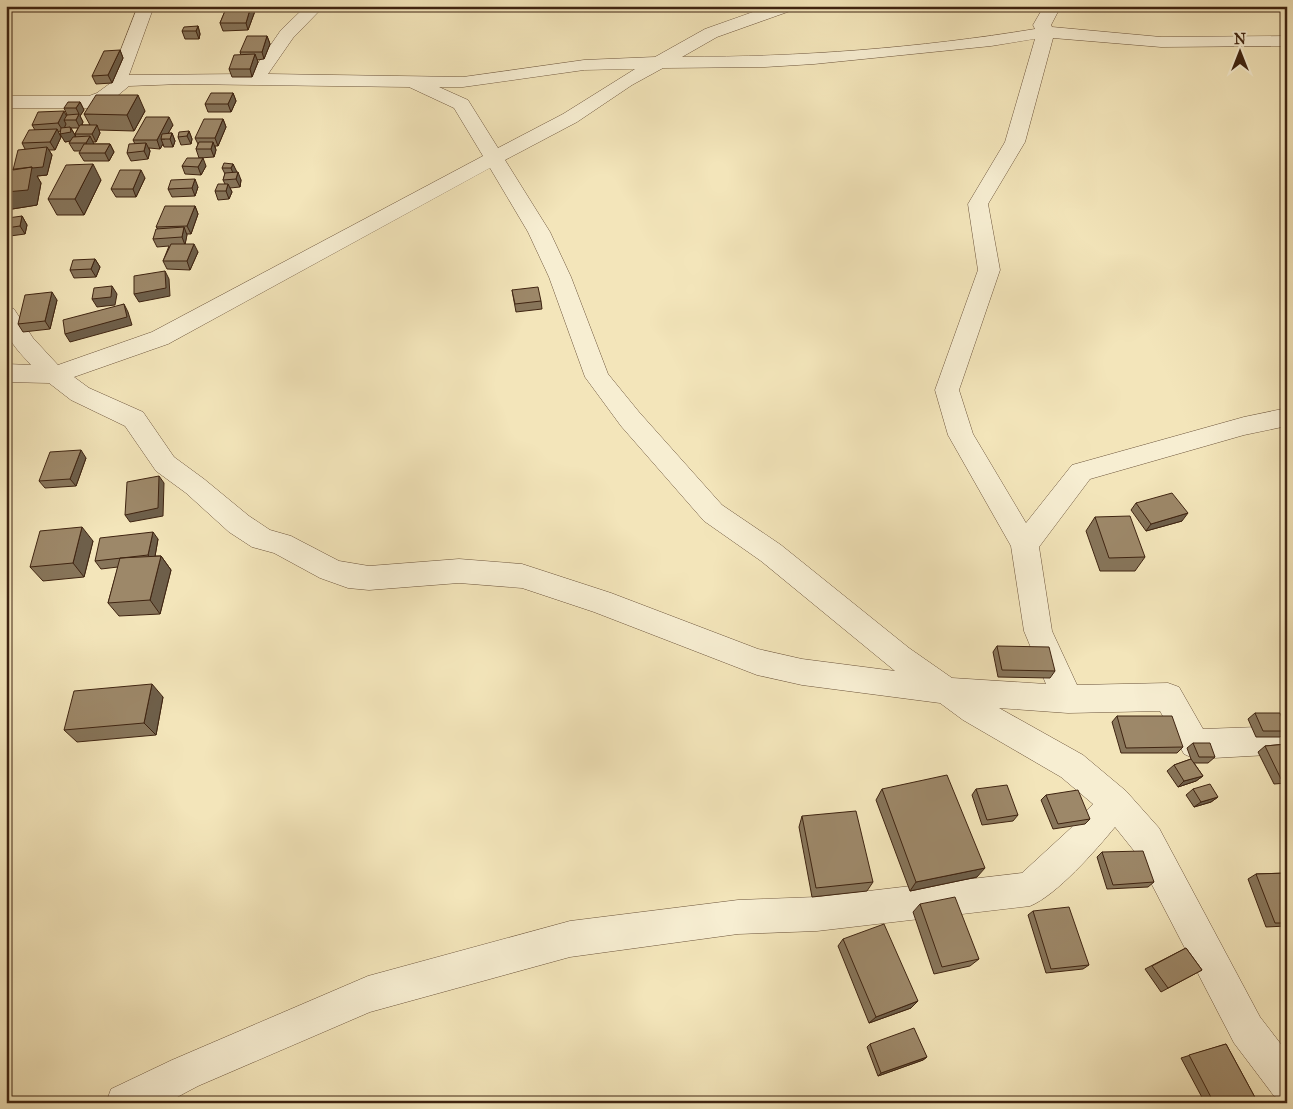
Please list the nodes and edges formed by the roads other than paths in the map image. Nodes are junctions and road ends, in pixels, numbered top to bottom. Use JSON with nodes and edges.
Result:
{"nodes":[{"id":1,"x":146,"y":6,"type":"edge"},
{"id":2,"x":316,"y":6,"type":"edge"},
{"id":3,"x":787,"y":6,"type":"edge"},
{"id":4,"x":1053,"y":6,"type":"edge"},
{"id":5,"x":1046,"y":32,"type":"junction"},
{"id":6,"x":1287,"y":41,"type":"edge"},
{"id":7,"x":660,"y":62,"type":"junction"},
{"id":8,"x":251,"y":79,"type":"junction"},
{"id":9,"x":124,"y":82,"type":"junction"},
{"id":10,"x":413,"y":82,"type":"junction"},
{"id":11,"x":6,"y":102,"type":"edge"},
{"id":12,"x":494,"y":158,"type":"junction"},
{"id":13,"x":6,"y":314,"type":"edge"},
{"id":14,"x":6,"y":373,"type":"edge"},
{"id":15,"x":54,"y":375,"type":"junction"},
{"id":16,"x":1287,"y":417,"type":"edge"},
{"id":17,"x":1025,"y":545,"type":"junction"},
{"id":18,"x":949,"y":691,"type":"junction"},
{"id":19,"x":1068,"y":700,"type":"junction"},
{"id":20,"x":1287,"y":740,"type":"edge"},
{"id":21,"x":1115,"y":802,"type":"junction"},
{"id":22,"x":1287,"y":1082,"type":"edge"},
{"id":23,"x":126,"y":1103,"type":"edge"}],
"edges":[{"from":1,"to":9,"type":"street"},
{"from":2,"to":8,"type":"street"},
{"from":3,"to":7,"type":"street"},
{"from":4,"to":5,"type":"street"},
{"from":5,"to":6,"type":"street"},
{"from":5,"to":7,"type":"street"},
{"from":5,"to":17,"type":"street"},
{"from":7,"to":10,"type":"street"},
{"from":7,"to":12,"type":"street"},
{"from":8,"to":9,"type":"street"},
{"from":8,"to":10,"type":"street"},
{"from":9,"to":11,"type":"street"},
{"from":10,"to":12,"type":"street"},
{"from":12,"to":15,"type":"street"},
{"from":12,"to":18,"type":"street"},
{"from":13,"to":15,"type":"street"},
{"from":14,"to":15,"type":"street"},
{"from":15,"to":18,"type":"street"},
{"from":16,"to":17,"type":"street"},
{"from":17,"to":19,"type":"street"},
{"from":18,"to":19,"type":"street"},
{"from":18,"to":21,"type":"street"},
{"from":19,"to":20,"type":"street"},
{"from":21,"to":22,"type":"street"},
{"from":21,"to":23,"type":"street"}]}
